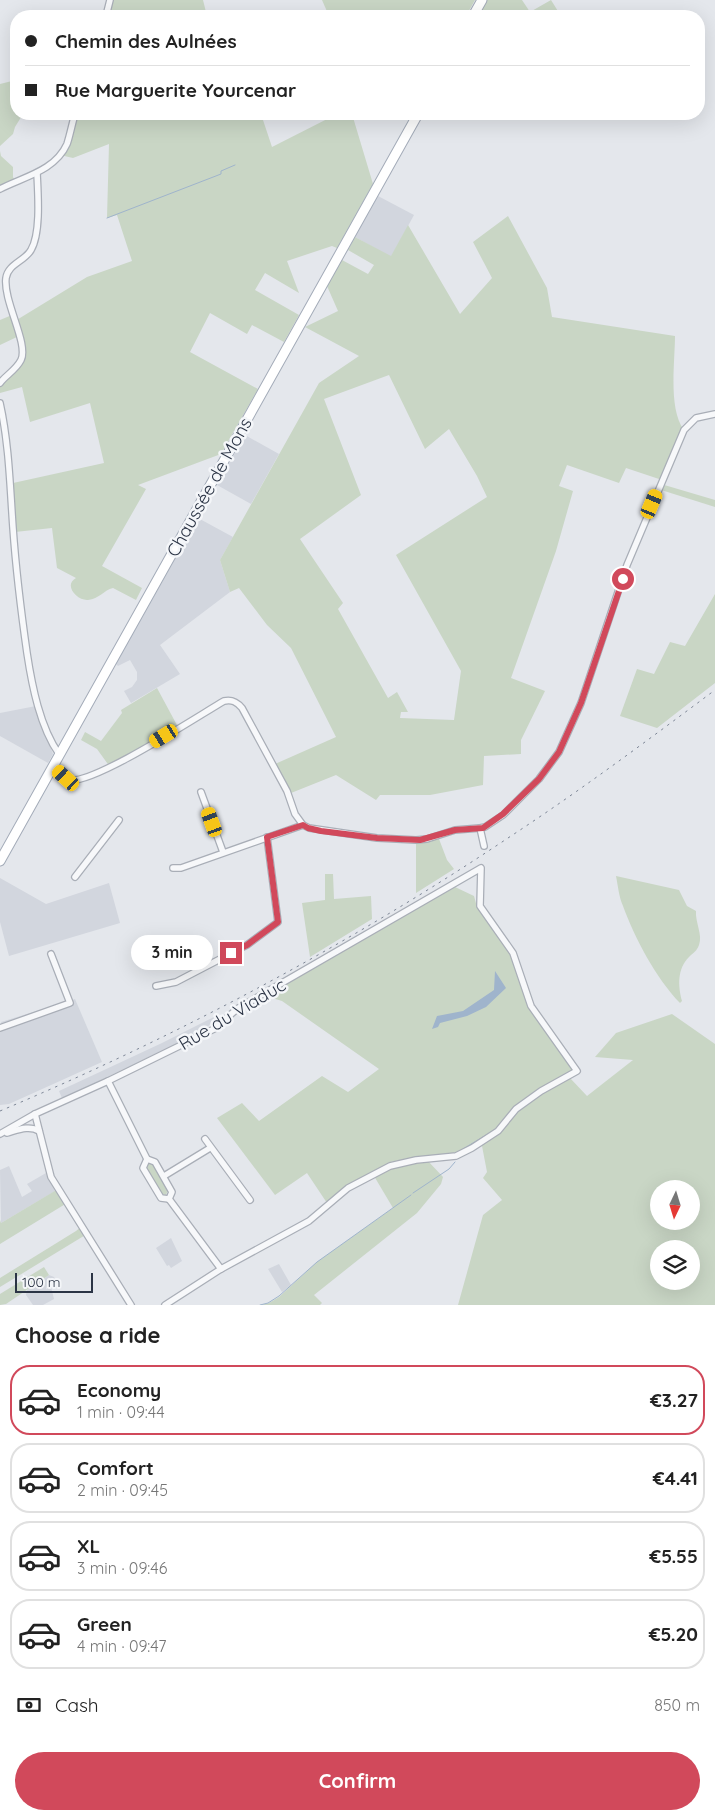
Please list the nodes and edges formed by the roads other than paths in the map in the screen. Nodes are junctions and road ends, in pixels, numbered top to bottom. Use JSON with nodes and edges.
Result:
{"nodes":[{"id":1,"x":73,"y":120,"type":"edge"},
{"id":2,"x":415,"y":120,"type":"edge"},
{"id":3,"x":37,"y":174,"type":"junction"},
{"id":4,"x":0,"y":189,"type":"edge"},
{"id":5,"x":0,"y":383,"type":"edge"},
{"id":6,"x":0,"y":403,"type":"edge"},
{"id":7,"x":715,"y":414,"type":"edge"},
{"id":8,"x":59,"y":754,"type":"junction"},
{"id":9,"x":53,"y":766,"type":"junction"},
{"id":10,"x":201,"y":792,"type":"dead end"},
{"id":11,"x":119,"y":820,"type":"dead end"},
{"id":12,"x":303,"y":825,"type":"junction"},
{"id":13,"x":480,"y":828,"type":"junction"},
{"id":14,"x":267,"y":837,"type":"junction"},
{"id":15,"x":484,"y":846,"type":"dead end"},
{"id":16,"x":223,"y":852,"type":"junction"},
{"id":17,"x":0,"y":861,"type":"edge"},
{"id":18,"x":173,"y":868,"type":"dead end"},
{"id":19,"x":75,"y":877,"type":"dead end"},
{"id":20,"x":51,"y":954,"type":"dead end"},
{"id":21,"x":156,"y":986,"type":"dead end"},
{"id":22,"x":0,"y":1028,"type":"edge"},
{"id":23,"x":108,"y":1081,"type":"junction"},
{"id":24,"x":35,"y":1114,"type":"junction"},
{"id":25,"x":39,"y":1131,"type":"junction"},
{"id":26,"x":0,"y":1135,"type":"edge"},
{"id":27,"x":205,"y":1139,"type":"dead end"},
{"id":28,"x":210,"y":1148,"type":"junction"},
{"id":29,"x":147,"y":1159,"type":"junction"},
{"id":30,"x":164,"y":1176,"type":"junction"},
{"id":31,"x":169,"y":1199,"type":"junction"},
{"id":32,"x":250,"y":1200,"type":"dead end"},
{"id":33,"x":221,"y":1269,"type":"junction"},
{"id":34,"x":131,"y":1305,"type":"edge"},
{"id":35,"x":165,"y":1305,"type":"edge"}],
"edges":[{"from":1,"to":3,"type":"street"},
{"from":2,"to":8,"type":"main road","name":"Chaussée de Mons"},
{"from":3,"to":4,"type":"street"},
{"from":3,"to":5,"type":"street"},
{"from":6,"to":8,"type":"street"},
{"from":7,"to":13,"type":"street"},
{"from":8,"to":9,"type":"main road","name":"Chaussée de Mons"},
{"from":9,"to":12,"type":"street"},
{"from":9,"to":17,"type":"main road","name":"Chaussée de Mons"},
{"from":10,"to":16,"type":"street"},
{"from":11,"to":19,"type":"street"},
{"from":12,"to":13,"type":"street"},
{"from":12,"to":14,"type":"street"},
{"from":13,"to":15,"type":"street"},
{"from":14,"to":16,"type":"street"},
{"from":14,"to":21,"type":"street"},
{"from":16,"to":18,"type":"street"},
{"from":20,"to":22,"type":"street"},
{"from":23,"to":24,"type":"street","name":"Rue du Viaduc"},
{"from":23,"to":29,"type":"street"},
{"from":23,"to":33,"type":"street","name":"Rue du Viaduc"},
{"from":24,"to":25,"type":"street"},
{"from":24,"to":26,"type":"street","name":"Rue du Viaduc"},
{"from":25,"to":26,"type":"street"},
{"from":25,"to":34,"type":"street"},
{"from":27,"to":28,"type":"street"},
{"from":28,"to":30,"type":"street"},
{"from":28,"to":32,"type":"street"},
{"from":29,"to":30,"type":"street"},
{"from":29,"to":31,"type":"street"},
{"from":30,"to":31,"type":"street"},
{"from":31,"to":33,"type":"street"},
{"from":33,"to":35,"type":"street"}]}
